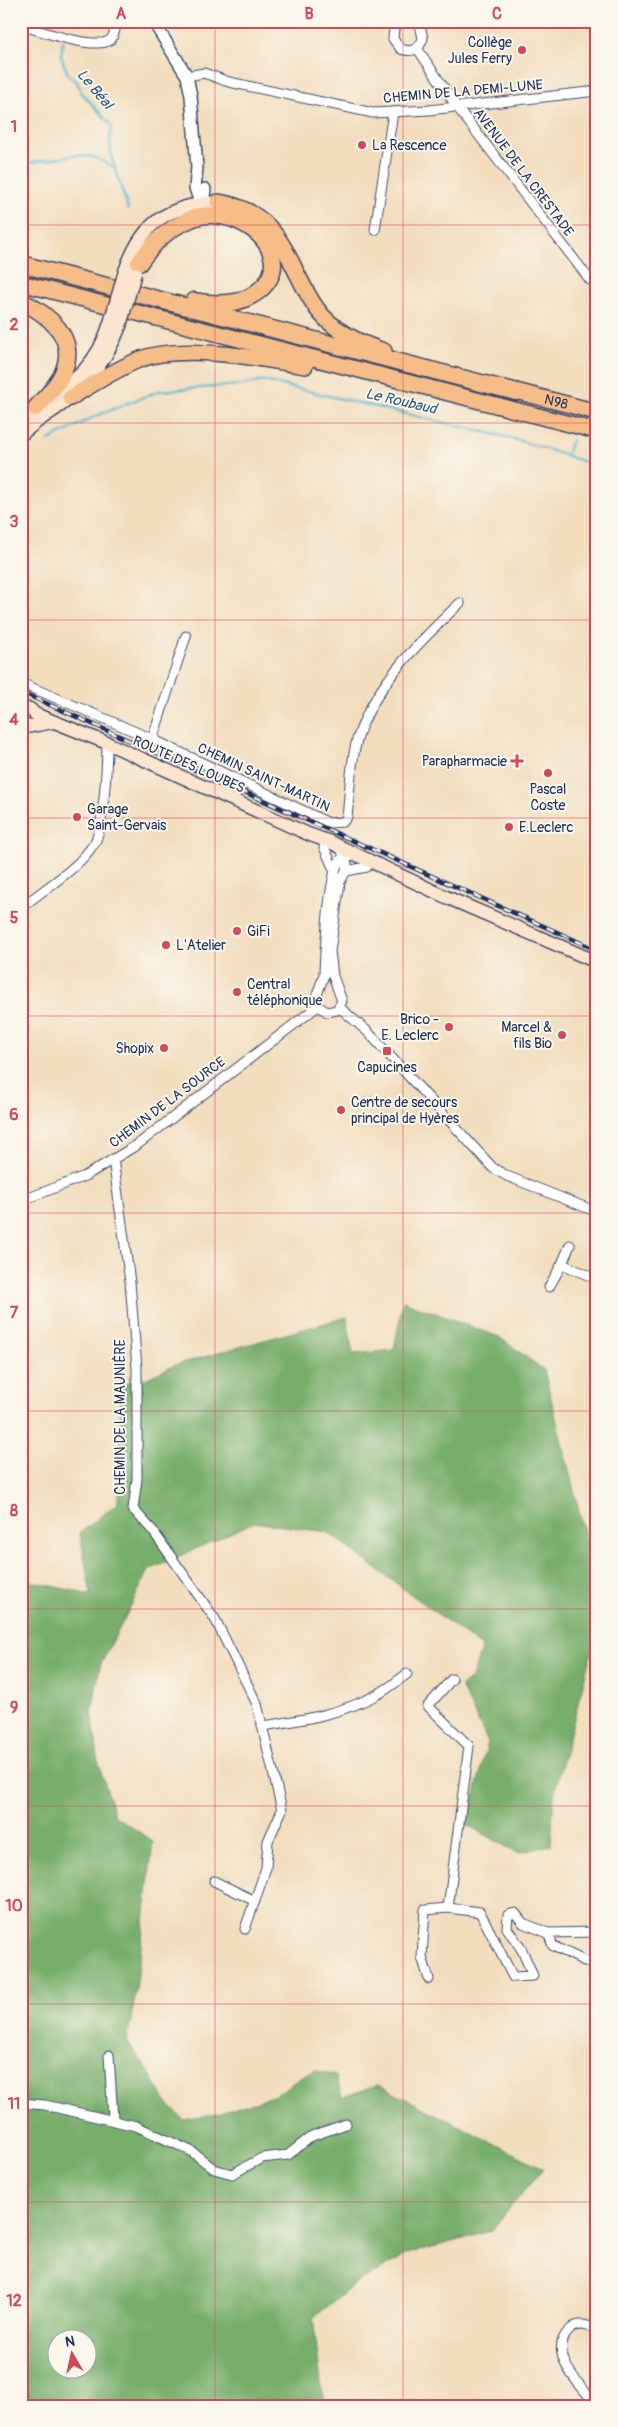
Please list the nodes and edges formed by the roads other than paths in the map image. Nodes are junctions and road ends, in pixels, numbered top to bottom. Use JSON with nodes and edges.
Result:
{"nodes":[{"id":1,"x":117,"y":21,"type":"edge"},
{"id":2,"x":153,"y":21,"type":"edge"},
{"id":3,"x":430,"y":21,"type":"edge"},
{"id":4,"x":396,"y":23,"type":"edge"},
{"id":5,"x":417,"y":24,"type":"edge"},
{"id":6,"x":21,"y":25,"type":"edge"},
{"id":7,"x":417,"y":48,"type":"junction"},
{"id":8,"x":187,"y":76,"type":"junction"},
{"id":9,"x":597,"y":91,"type":"edge"},
{"id":10,"x":457,"y":107,"type":"junction"},
{"id":11,"x":393,"y":112,"type":"junction"},
{"id":12,"x":200,"y":194,"type":"junction"},
{"id":13,"x":218,"y":202,"type":"joint"},
{"id":14,"x":241,"y":221,"type":"junction"},
{"id":15,"x":374,"y":230,"type":"dead end"},
{"id":16,"x":21,"y":260,"type":"edge"},
{"id":17,"x":21,"y":264,"type":"edge"},
{"id":18,"x":133,"y":269,"type":"junction"},
{"id":19,"x":597,"y":282,"type":"edge"},
{"id":20,"x":21,"y":283,"type":"edge"},
{"id":21,"x":21,"y":301,"type":"edge"},
{"id":22,"x":115,"y":324,"type":"junction"},
{"id":23,"x":516,"y":392,"type":"junction"},
{"id":24,"x":70,"y":398,"type":"junction"},
{"id":25,"x":36,"y":408,"type":"junction"},
{"id":26,"x":597,"y":412,"type":"edge"},
{"id":27,"x":21,"y":419,"type":"edge"},
{"id":28,"x":593,"y":430,"type":"edge"},
{"id":29,"x":21,"y":435,"type":"edge"},
{"id":30,"x":460,"y":603,"type":"dead end"},
{"id":31,"x":186,"y":636,"type":"dead end"},
{"id":32,"x":21,"y":683,"type":"edge"},
{"id":33,"x":26,"y":715,"type":"edge"},
{"id":34,"x":152,"y":740,"type":"junction"},
{"id":35,"x":107,"y":744,"type":"junction"},
{"id":36,"x":308,"y":834,"type":"junction"},
{"id":37,"x":324,"y":846,"type":"junction"},
{"id":38,"x":343,"y":852,"type":"junction"},
{"id":39,"x":367,"y":867,"type":"junction"},
{"id":40,"x":346,"y":871,"type":"junction"},
{"id":41,"x":335,"y":872,"type":"junction"},
{"id":42,"x":446,"y":897,"type":"junction"},
{"id":43,"x":21,"y":908,"type":"edge"},
{"id":44,"x":597,"y":962,"type":"edge"},
{"id":45,"x":319,"y":991,"type":"junction"},
{"id":46,"x":339,"y":991,"type":"junction"},
{"id":47,"x":318,"y":1006,"type":"junction"},
{"id":48,"x":339,"y":1007,"type":"junction"},
{"id":49,"x":113,"y":1159,"type":"junction"},
{"id":50,"x":21,"y":1201,"type":"edge"},
{"id":51,"x":597,"y":1212,"type":"edge"},
{"id":52,"x":570,"y":1245,"type":"dead end"},
{"id":53,"x":562,"y":1264,"type":"junction"},
{"id":54,"x":597,"y":1279,"type":"edge"},
{"id":55,"x":549,"y":1287,"type":"dead end"},
{"id":56,"x":407,"y":1674,"type":"dead end"},
{"id":57,"x":452,"y":1679,"type":"dead end"},
{"id":58,"x":263,"y":1726,"type":"junction"},
{"id":59,"x":214,"y":1881,"type":"dead end"},
{"id":60,"x":255,"y":1901,"type":"junction"},
{"id":61,"x":448,"y":1908,"type":"junction"},
{"id":62,"x":245,"y":1929,"type":"dead end"},
{"id":63,"x":597,"y":1932,"type":"edge"},
{"id":64,"x":548,"y":1933,"type":"junction"},
{"id":65,"x":597,"y":1967,"type":"edge"},
{"id":66,"x":430,"y":1979,"type":"dead end"},
{"id":67,"x":110,"y":2055,"type":"dead end"},
{"id":68,"x":21,"y":2102,"type":"edge"},
{"id":69,"x":113,"y":2119,"type":"junction"},
{"id":70,"x":346,"y":2124,"type":"dead end"},
{"id":71,"x":597,"y":2330,"type":"edge"},
{"id":72,"x":597,"y":2406,"type":"edge"}],
"edges":[{"from":1,"to":6,"type":"street"},
{"from":2,"to":8,"type":"street"},
{"from":3,"to":5,"type":"street"},
{"from":4,"to":7,"type":"street"},
{"from":5,"to":7,"type":"street"},
{"from":7,"to":10,"type":"street","name":"AVENUE DE LA CRESTADE"},
{"from":8,"to":11,"type":"street","name":"CHEMIN DE LA DEMI-LUNE"},
{"from":8,"to":12,"type":"street"},
{"from":9,"to":10,"type":"street","name":"CHEMIN DE LA DEMI-LUNE"},
{"from":10,"to":11,"type":"street","name":"CHEMIN DE LA DEMI-LUNE"},
{"from":10,"to":19,"type":"street","name":"AVENUE DE LA CRESTADE"},
{"from":11,"to":15,"type":"street"},
{"from":12,"to":13,"type":"main road"},
{"from":12,"to":14,"type":"highway"},
{"from":12,"to":18,"type":"main road"},
{"from":12,"to":18,"type":"main road"},
{"from":13,"to":23,"type":"highway","name":"N98"},
{"from":14,"to":16,"type":"highway"},
{"from":14,"to":18,"type":"highway"},
{"from":17,"to":23,"type":"highway"},
{"from":18,"to":22,"type":"main road","bridge":true},
{"from":20,"to":28,"type":"highway"},
{"from":21,"to":25,"type":"highway"},
{"from":22,"to":24,"type":"main road"},
{"from":22,"to":25,"type":"main road"},
{"from":23,"to":26,"type":"highway","name":"N98"},
{"from":24,"to":28,"type":"highway"},
{"from":24,"to":29,"type":"main road"},
{"from":25,"to":27,"type":"main road"},
{"from":30,"to":34,"type":"street","name":"CHEMIN SAINT-MARTIN"},
{"from":31,"to":34,"type":"street"},
{"from":32,"to":34,"type":"street","name":"CHEMIN SAINT-MARTIN"},
{"from":33,"to":35,"type":"main road","name":"ROUTE DES LOUBES"},
{"from":35,"to":36,"type":"main road","name":"ROUTE DES LOUBES"},
{"from":35,"to":43,"type":"street"},
{"from":36,"to":37,"type":"main road","name":"ROUTE DES LOUBES"},
{"from":36,"to":38,"type":"main road","name":"ROUTE DES LOUBES"},
{"from":37,"to":38,"type":"main road","name":"ROUTE DES LOUBES"},
{"from":37,"to":41,"type":"street"},
{"from":38,"to":39,"type":"main road","name":"ROUTE DES LOUBES"},
{"from":38,"to":40,"type":"street"},
{"from":38,"to":41,"type":"street"},
{"from":38,"to":42,"type":"main road","name":"ROUTE DES LOUBES"},
{"from":39,"to":40,"type":"street"},
{"from":39,"to":42,"type":"main road","name":"ROUTE DES LOUBES"},
{"from":40,"to":46,"type":"street"},
{"from":41,"to":45,"type":"street"},
{"from":42,"to":44,"type":"main road","name":"ROUTE DES LOUBES"},
{"from":45,"to":46,"type":"street"},
{"from":45,"to":47,"type":"street"},
{"from":46,"to":48,"type":"street"},
{"from":47,"to":48,"type":"street"},
{"from":47,"to":49,"type":"street","name":"CHEMIN DE LA SOURCE"},
{"from":48,"to":51,"type":"street"},
{"from":49,"to":50,"type":"street","name":"CHEMIN DE LA SOURCE"},
{"from":49,"to":58,"type":"street","name":"CHEMIN DE LA MAUNIÈRE"},
{"from":52,"to":53,"type":"street"},
{"from":53,"to":54,"type":"street"},
{"from":53,"to":55,"type":"street"},
{"from":56,"to":58,"type":"street"},
{"from":57,"to":61,"type":"street"},
{"from":58,"to":60,"type":"street","name":"CHEMIN DE LA MAUNIÈRE"},
{"from":59,"to":60,"type":"street"},
{"from":60,"to":62,"type":"street","name":"CHEMIN DE LA MAUNIÈRE"},
{"from":61,"to":64,"type":"street"},
{"from":61,"to":66,"type":"street"},
{"from":63,"to":64,"type":"street"},
{"from":64,"to":65,"type":"street"},
{"from":67,"to":69,"type":"street"},
{"from":68,"to":69,"type":"street"},
{"from":69,"to":70,"type":"street"},
{"from":71,"to":72,"type":"street"}]}
